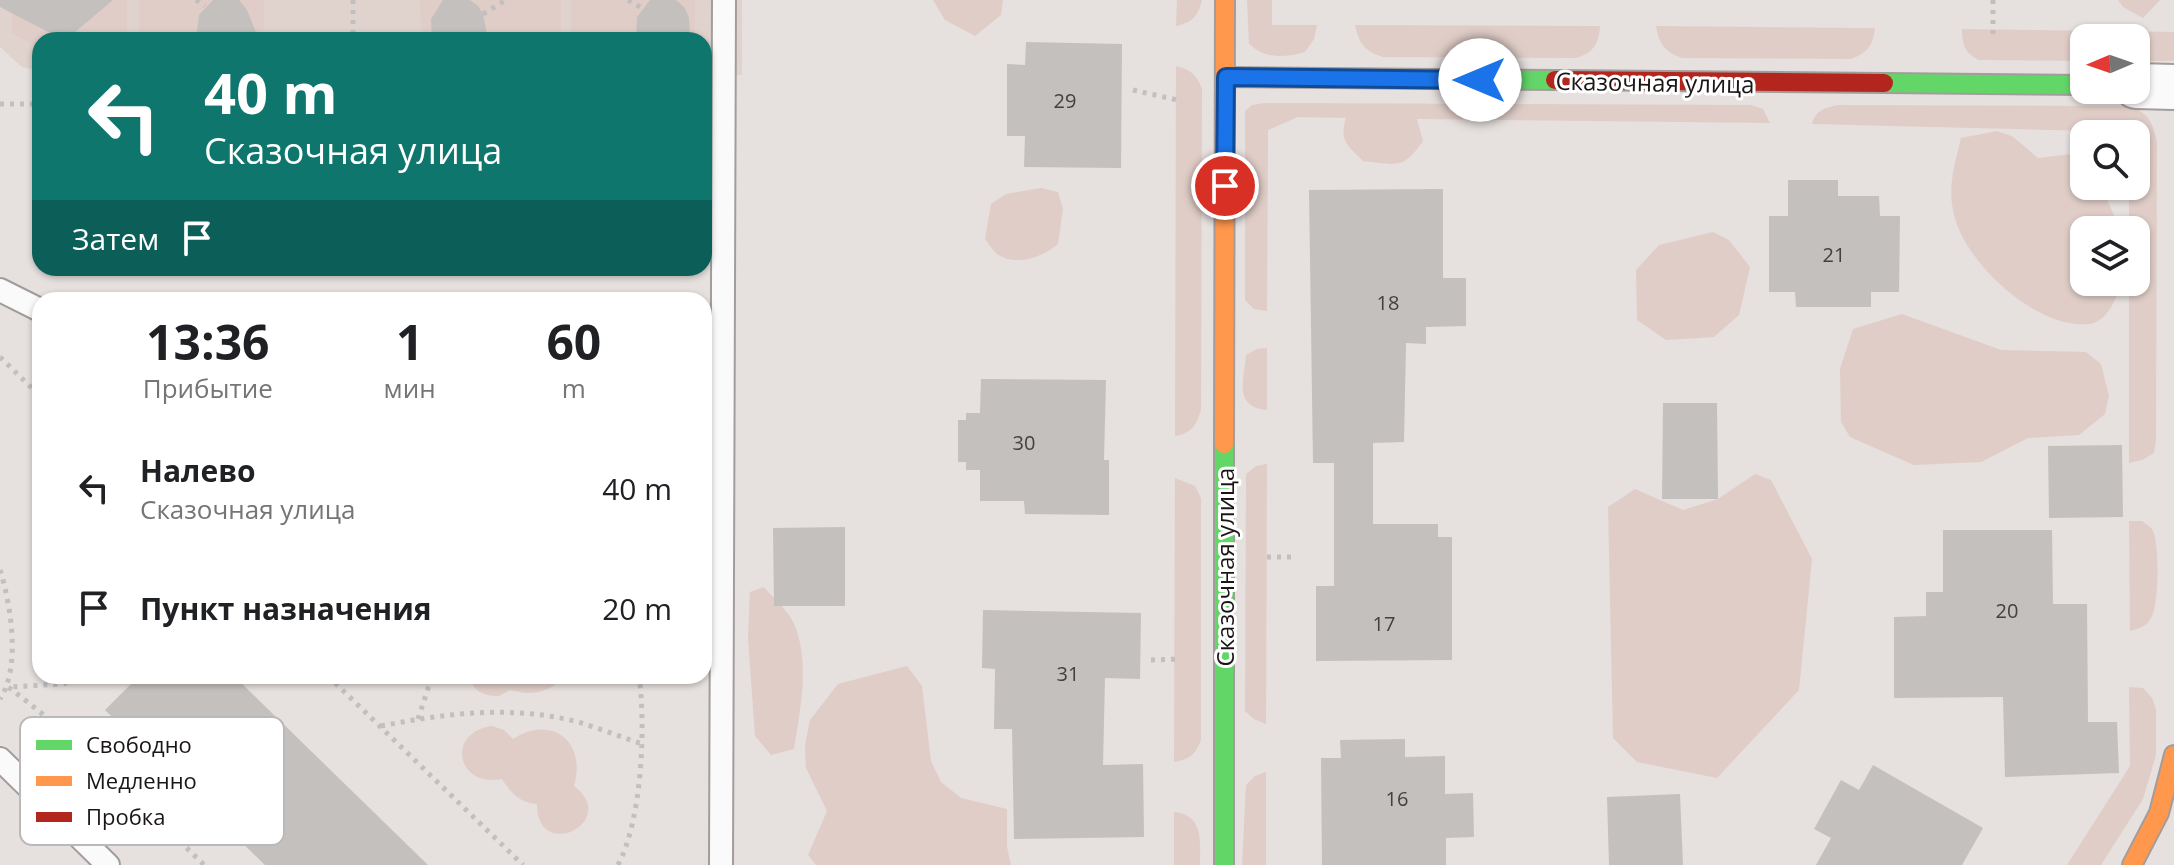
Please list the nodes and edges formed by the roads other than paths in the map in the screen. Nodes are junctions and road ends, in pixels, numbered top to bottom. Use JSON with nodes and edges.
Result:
{"nodes":[{"id":1,"x":724,"y":0,"type":"edge"},
{"id":2,"x":1225,"y":0,"type":"edge"},
{"id":3,"x":1226,"y":77,"type":"junction"},
{"id":4,"x":2070,"y":85,"type":"edge"},
{"id":5,"x":2150,"y":86,"type":"edge"},
{"id":6,"x":2174,"y":87,"type":"edge"},
{"id":7,"x":0,"y":290,"type":"edge"},
{"id":8,"x":32,"y":306,"type":"edge"},
{"id":9,"x":713,"y":391,"type":"edge"},
{"id":10,"x":2174,"y":755,"type":"edge"},
{"id":11,"x":0,"y":759,"type":"edge"},
{"id":12,"x":20,"y":779,"type":"edge"},
{"id":13,"x":88,"y":845,"type":"edge"},
{"id":14,"x":108,"y":865,"type":"edge"},
{"id":15,"x":721,"y":865,"type":"edge"},
{"id":16,"x":1224,"y":865,"type":"edge"},
{"id":17,"x":2132,"y":865,"type":"edge"}],
"edges":[{"from":1,"to":9,"type":"lane"},
{"from":2,"to":3,"type":"street","name":"Сказочная улица"},
{"from":3,"to":4,"type":"street","name":"Сказочная улица"},
{"from":3,"to":16,"type":"street","name":"Сказочная улица"},
{"from":5,"to":6,"type":"street"},
{"from":7,"to":8,"type":"lane"},
{"from":9,"to":15,"type":"lane"},
{"from":10,"to":17,"type":"street"},
{"from":11,"to":12,"type":"lane"},
{"from":13,"to":14,"type":"lane"}]}
